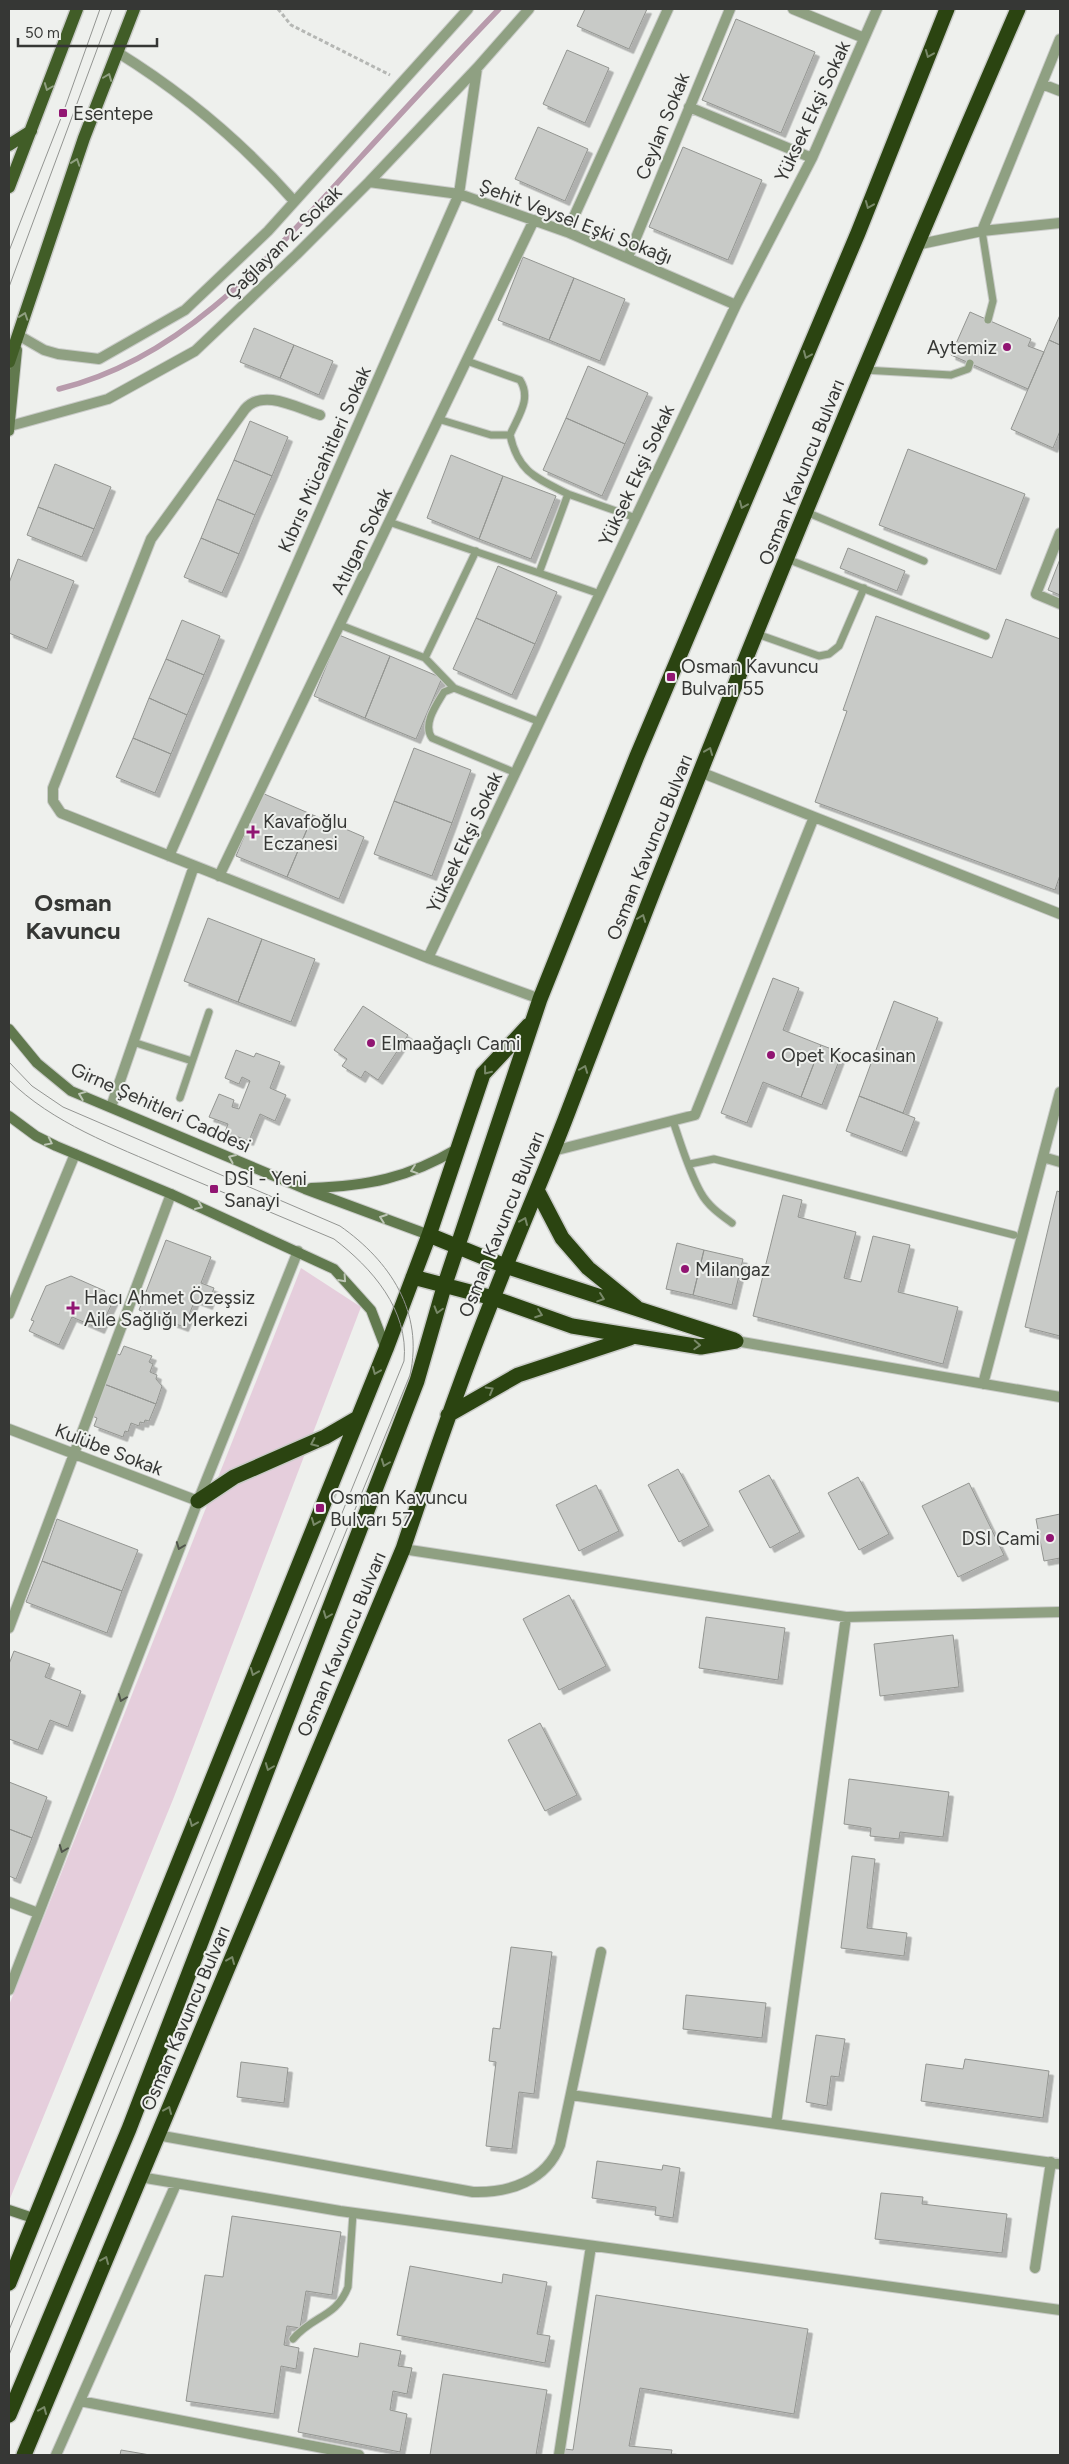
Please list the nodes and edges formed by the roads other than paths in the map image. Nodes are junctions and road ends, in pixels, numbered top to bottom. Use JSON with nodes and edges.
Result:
{"nodes":[{"id":1,"x":77,"y":9,"type":"edge"},
{"id":2,"x":134,"y":9,"type":"edge"},
{"id":3,"x":468,"y":9,"type":"edge"},
{"id":4,"x":529,"y":9,"type":"edge"},
{"id":5,"x":668,"y":9,"type":"edge"},
{"id":6,"x":730,"y":9,"type":"edge"},
{"id":7,"x":794,"y":9,"type":"edge"},
{"id":8,"x":877,"y":9,"type":"edge"},
{"id":9,"x":946,"y":9,"type":"edge"},
{"id":10,"x":1018,"y":9,"type":"edge"},
{"id":11,"x":864,"y":38,"type":"junction"},
{"id":12,"x":1060,"y":39,"type":"edge"},
{"id":13,"x":117,"y":52,"type":"junction"},
{"id":14,"x":477,"y":68,"type":"junction"},
{"id":15,"x":1042,"y":84,"type":"junction"},
{"id":16,"x":1060,"y":91,"type":"edge"},
{"id":17,"x":689,"y":107,"type":"junction"},
{"id":18,"x":31,"y":131,"type":"junction"},
{"id":19,"x":9,"y":145,"type":"edge"},
{"id":20,"x":812,"y":158,"type":"junction"},
{"id":21,"x":369,"y":182,"type":"junction"},
{"id":22,"x":9,"y":188,"type":"edge"},
{"id":23,"x":460,"y":194,"type":"junction"},
{"id":24,"x":294,"y":201,"type":"junction"},
{"id":25,"x":534,"y":220,"type":"junction"},
{"id":26,"x":1060,"y":223,"type":"edge"},
{"id":27,"x":982,"y":231,"type":"junction"},
{"id":28,"x":567,"y":232,"type":"junction"},
{"id":29,"x":916,"y":245,"type":"junction"},
{"id":30,"x":628,"y":257,"type":"junction"},
{"id":31,"x":736,"y":305,"type":"junction"},
{"id":32,"x":988,"y":320,"type":"dead end"},
{"id":33,"x":13,"y":331,"type":"edge"},
{"id":34,"x":467,"y":361,"type":"junction"},
{"id":35,"x":9,"y":362,"type":"edge"},
{"id":36,"x":970,"y":363,"type":"dead end"},
{"id":37,"x":864,"y":370,"type":"junction"},
{"id":38,"x":320,"y":415,"type":"dead end"},
{"id":39,"x":438,"y":419,"type":"junction"},
{"id":40,"x":9,"y":428,"type":"edge"},
{"id":41,"x":510,"y":435,"type":"junction"},
{"id":42,"x":568,"y":494,"type":"junction"},
{"id":43,"x":806,"y":512,"type":"junction"},
{"id":44,"x":636,"y":518,"type":"junction"},
{"id":45,"x":389,"y":522,"type":"junction"},
{"id":46,"x":1060,"y":533,"type":"edge"},
{"id":47,"x":476,"y":552,"type":"junction"},
{"id":48,"x":787,"y":559,"type":"junction"},
{"id":49,"x":924,"y":561,"type":"dead end"},
{"id":50,"x":540,"y":572,"type":"junction"},
{"id":51,"x":864,"y":588,"type":"junction"},
{"id":52,"x":600,"y":594,"type":"junction"},
{"id":53,"x":1060,"y":604,"type":"edge"},
{"id":54,"x":340,"y":625,"type":"junction"},
{"id":55,"x":757,"y":634,"type":"junction"},
{"id":56,"x":986,"y":636,"type":"dead end"},
{"id":57,"x":425,"y":658,"type":"junction"},
{"id":58,"x":454,"y":688,"type":"junction"},
{"id":59,"x":540,"y":722,"type":"junction"},
{"id":60,"x":700,"y":772,"type":"junction"},
{"id":61,"x":516,"y":773,"type":"junction"},
{"id":62,"x":814,"y":817,"type":"junction"},
{"id":63,"x":169,"y":856,"type":"junction"},
{"id":64,"x":194,"y":866,"type":"junction"},
{"id":65,"x":219,"y":876,"type":"junction"},
{"id":66,"x":1060,"y":914,"type":"edge"},
{"id":67,"x":428,"y":958,"type":"junction"},
{"id":68,"x":540,"y":999,"type":"junction"},
{"id":69,"x":209,"y":1012,"type":"dead end"},
{"id":70,"x":532,"y":1022,"type":"junction"},
{"id":71,"x":9,"y":1029,"type":"edge"},
{"id":72,"x":133,"y":1042,"type":"junction"},
{"id":73,"x":192,"y":1061,"type":"junction"},
{"id":74,"x":1060,"y":1092,"type":"edge"},
{"id":75,"x":180,"y":1098,"type":"dead end"},
{"id":76,"x":111,"y":1107,"type":"junction"},
{"id":77,"x":9,"y":1116,"type":"edge"},
{"id":78,"x":674,"y":1121,"type":"junction"},
{"id":79,"x":458,"y":1148,"type":"junction"},
{"id":80,"x":553,"y":1152,"type":"junction"},
{"id":81,"x":75,"y":1154,"type":"junction"},
{"id":82,"x":1043,"y":1157,"type":"junction"},
{"id":83,"x":1060,"y":1162,"type":"edge"},
{"id":84,"x":690,"y":1164,"type":"junction"},
{"id":85,"x":306,"y":1189,"type":"junction"},
{"id":86,"x":538,"y":1190,"type":"junction"},
{"id":87,"x":171,"y":1194,"type":"junction"},
{"id":88,"x":732,"y":1223,"type":"dead end"},
{"id":89,"x":429,"y":1234,"type":"junction"},
{"id":90,"x":1014,"y":1235,"type":"dead end"},
{"id":91,"x":458,"y":1246,"type":"junction"},
{"id":92,"x":298,"y":1251,"type":"junction"},
{"id":93,"x":505,"y":1266,"type":"junction"},
{"id":94,"x":413,"y":1277,"type":"junction"},
{"id":95,"x":444,"y":1287,"type":"junction"},
{"id":96,"x":493,"y":1298,"type":"junction"},
{"id":97,"x":638,"y":1310,"type":"junction"},
{"id":98,"x":9,"y":1314,"type":"edge"},
{"id":99,"x":634,"y":1337,"type":"junction"},
{"id":100,"x":736,"y":1341,"type":"junction"},
{"id":101,"x":386,"y":1349,"type":"junction"},
{"id":102,"x":982,"y":1384,"type":"junction"},
{"id":103,"x":1060,"y":1398,"type":"edge"},
{"id":104,"x":448,"y":1415,"type":"junction"},
{"id":105,"x":356,"y":1419,"type":"junction"},
{"id":106,"x":9,"y":1430,"type":"edge"},
{"id":107,"x":74,"y":1454,"type":"junction"},
{"id":108,"x":198,"y":1501,"type":"junction"},
{"id":109,"x":403,"y":1549,"type":"junction"},
{"id":110,"x":1060,"y":1612,"type":"edge"},
{"id":111,"x":846,"y":1617,"type":"junction"},
{"id":112,"x":9,"y":1628,"type":"edge"},
{"id":113,"x":9,"y":1902,"type":"edge"},
{"id":114,"x":38,"y":1913,"type":"junction"},
{"id":115,"x":601,"y":1952,"type":"dead end"},
{"id":116,"x":9,"y":1990,"type":"edge"},
{"id":117,"x":570,"y":2095,"type":"junction"},
{"id":118,"x":776,"y":2124,"type":"junction"},
{"id":119,"x":157,"y":2135,"type":"junction"},
{"id":120,"x":1056,"y":2163,"type":"edge"},
{"id":121,"x":140,"y":2177,"type":"junction"},
{"id":122,"x":176,"y":2184,"type":"junction"},
{"id":123,"x":9,"y":2210,"type":"edge"},
{"id":124,"x":353,"y":2213,"type":"junction"},
{"id":125,"x":33,"y":2218,"type":"junction"},
{"id":126,"x":590,"y":2246,"type":"junction"},
{"id":127,"x":1035,"y":2268,"type":"dead end"},
{"id":128,"x":10,"y":2275,"type":"edge"},
{"id":129,"x":1060,"y":2310,"type":"edge"},
{"id":130,"x":293,"y":2339,"type":"dead end"},
{"id":131,"x":80,"y":2401,"type":"junction"},
{"id":132,"x":9,"y":2415,"type":"edge"},
{"id":133,"x":24,"y":2455,"type":"edge"},
{"id":134,"x":56,"y":2455,"type":"edge"},
{"id":135,"x":359,"y":2455,"type":"edge"},
{"id":136,"x":559,"y":2455,"type":"edge"}],
"edges":[{"from":1,"to":18,"type":"main road","one_way":true},
{"from":2,"to":13,"type":"main road"},
{"from":3,"to":24,"type":"street","name":"Çağlayan 2. Sokak"},
{"from":4,"to":14,"type":"street","name":"Çağlayan 2. Sokak"},
{"from":5,"to":28,"type":"street"},
{"from":6,"to":17,"type":"street","name":"Ceylan Sokak"},
{"from":7,"to":11,"type":"street"},
{"from":8,"to":11,"type":"street","name":"Yüksek Ekşi Sokak"},
{"from":9,"to":68,"type":"highway","name":"Osman Kavuncu Bulvarı","one_way":true},
{"from":10,"to":29,"type":"highway","name":"Osman Kavuncu Bulvarı"},
{"from":11,"to":20,"type":"street","name":"Yüksek Ekşi Sokak"},
{"from":12,"to":15,"type":"street"},
{"from":13,"to":24,"type":"street"},
{"from":33,"to":13,"type":"main road","one_way":true},
{"from":14,"to":21,"type":"street","name":"Çağlayan 2. Sokak"},
{"from":14,"to":23,"type":"street","name":"Kıbrıs Mücahitleri Sokak"},
{"from":15,"to":16,"type":"street"},
{"from":15,"to":27,"type":"street"},
{"from":17,"to":20,"type":"street"},
{"from":17,"to":30,"type":"street","name":"Ceylan Sokak"},
{"from":18,"to":19,"type":"main road"},
{"from":18,"to":22,"type":"main road"},
{"from":20,"to":31,"type":"street","name":"Yüksek Ekşi Sokak"},
{"from":21,"to":23,"type":"street","name":"Şehit Veysel Eşki Sokağı"},
{"from":21,"to":40,"type":"street","name":"Çağlayan 2. Sokak"},
{"from":23,"to":25,"type":"street","name":"Şehit Veysel Eşki Sokağı"},
{"from":23,"to":63,"type":"street","name":"Kıbrıs Mücahitleri Sokak"},
{"from":24,"to":33,"type":"street","name":"Çağlayan 2. Sokak"},
{"from":25,"to":28,"type":"street","name":"Şehit Veysel Eşki Sokağı"},
{"from":25,"to":34,"type":"street","name":"Atılgan Sokak"},
{"from":26,"to":27,"type":"street"},
{"from":27,"to":29,"type":"street"},
{"from":27,"to":32,"type":"lane"},
{"from":28,"to":30,"type":"street","name":"Şehit Veysel Eşki Sokağı"},
{"from":29,"to":37,"type":"highway","name":"Osman Kavuncu Bulvarı"},
{"from":30,"to":31,"type":"street","name":"Şehit Veysel Eşki Sokağı"},
{"from":31,"to":44,"type":"street","name":"Yüksek Ekşi Sokak"},
{"from":33,"to":35,"type":"main road"},
{"from":33,"to":40,"type":"street"},
{"from":34,"to":39,"type":"street","name":"Atılgan Sokak"},
{"from":34,"to":41,"type":"lane"},
{"from":36,"to":37,"type":"lane"},
{"from":37,"to":43,"type":"highway","name":"Osman Kavuncu Bulvarı"},
{"from":38,"to":63,"type":"street"},
{"from":39,"to":41,"type":"lane"},
{"from":39,"to":45,"type":"street","name":"Atılgan Sokak"},
{"from":41,"to":42,"type":"lane"},
{"from":42,"to":44,"type":"lane"},
{"from":42,"to":50,"type":"lane"},
{"from":43,"to":48,"type":"highway","name":"Osman Kavuncu Bulvarı"},
{"from":43,"to":49,"type":"lane"},
{"from":44,"to":52,"type":"street","name":"Yüksek Ekşi Sokak"},
{"from":45,"to":47,"type":"lane"},
{"from":45,"to":54,"type":"street","name":"Atılgan Sokak"},
{"from":46,"to":53,"type":"street"},
{"from":47,"to":50,"type":"lane"},
{"from":47,"to":57,"type":"lane"},
{"from":48,"to":51,"type":"lane"},
{"from":48,"to":55,"type":"highway","name":"Osman Kavuncu Bulvarı"},
{"from":50,"to":52,"type":"lane"},
{"from":51,"to":55,"type":"lane"},
{"from":51,"to":56,"type":"lane"},
{"from":52,"to":59,"type":"street","name":"Yüksek Ekşi Sokak"},
{"from":54,"to":57,"type":"lane"},
{"from":54,"to":65,"type":"street","name":"Atılgan Sokak"},
{"from":60,"to":55,"type":"highway","name":"Osman Kavuncu Bulvarı","one_way":true},
{"from":57,"to":58,"type":"lane"},
{"from":58,"to":59,"type":"lane"},
{"from":58,"to":61,"type":"lane"},
{"from":59,"to":61,"type":"street","name":"Yüksek Ekşi Sokak"},
{"from":60,"to":62,"type":"street"},
{"from":80,"to":60,"type":"highway","name":"Osman Kavuncu Bulvarı","one_way":true},
{"from":61,"to":67,"type":"street","name":"Yüksek Ekşi Sokak"},
{"from":62,"to":66,"type":"street"},
{"from":62,"to":78,"type":"street"},
{"from":63,"to":64,"type":"street"},
{"from":64,"to":65,"type":"street"},
{"from":64,"to":72,"type":"street"},
{"from":65,"to":67,"type":"street"},
{"from":67,"to":68,"type":"street"},
{"from":68,"to":70,"type":"highway","name":"Osman Kavuncu Bulvarı"},
{"from":69,"to":73,"type":"lane"},
{"from":70,"to":79,"type":"highway","one_way":true},
{"from":70,"to":91,"type":"highway","name":"Osman Kavuncu Bulvarı"},
{"from":76,"to":71,"type":"street","name":"Girne Şehitleri Caddesi","one_way":true},
{"from":72,"to":73,"type":"lane"},
{"from":72,"to":76,"type":"street"},
{"from":73,"to":75,"type":"lane"},
{"from":74,"to":82,"type":"street"},
{"from":85,"to":76,"type":"street","name":"Girne Şehitleri Caddesi","one_way":true},
{"from":77,"to":81,"type":"street","one_way":true},
{"from":78,"to":80,"type":"street"},
{"from":78,"to":84,"type":"lane"},
{"from":79,"to":85,"type":"street","one_way":true},
{"from":79,"to":89,"type":"highway"},
{"from":80,"to":86,"type":"highway","name":"Osman Kavuncu Bulvarı"},
{"from":81,"to":87,"type":"street"},
{"from":81,"to":98,"type":"street"},
{"from":82,"to":83,"type":"street"},
{"from":82,"to":102,"type":"street"},
{"from":84,"to":88,"type":"lane"},
{"from":84,"to":90,"type":"lane"},
{"from":89,"to":85,"type":"street","name":"Girne Şehitleri Caddesi","one_way":true},
{"from":93,"to":86,"type":"highway","name":"Osman Kavuncu Bulvarı","one_way":true},
{"from":86,"to":97,"type":"highway"},
{"from":87,"to":92,"type":"street","one_way":true},
{"from":87,"to":107,"type":"street"},
{"from":89,"to":91,"type":"highway"},
{"from":89,"to":94,"type":"highway"},
{"from":91,"to":93,"type":"highway"},
{"from":91,"to":95,"type":"highway","name":"Osman Kavuncu Bulvarı"},
{"from":92,"to":101,"type":"street","one_way":true},
{"from":92,"to":108,"type":"street"},
{"from":93,"to":96,"type":"highway","name":"Osman Kavuncu Bulvarı"},
{"from":93,"to":97,"type":"highway","one_way":true},
{"from":94,"to":95,"type":"highway"},
{"from":94,"to":101,"type":"highway"},
{"from":95,"to":96,"type":"highway"},
{"from":95,"to":132,"type":"highway","name":"Osman Kavuncu Bulvarı","one_way":true},
{"from":96,"to":99,"type":"highway","one_way":true},
{"from":96,"to":104,"type":"highway","name":"Osman Kavuncu Bulvarı"},
{"from":97,"to":100,"type":"highway"},
{"from":99,"to":100,"type":"highway","one_way":true},
{"from":104,"to":99,"type":"highway","one_way":true},
{"from":100,"to":102,"type":"street"},
{"from":101,"to":105,"type":"highway","one_way":true},
{"from":102,"to":103,"type":"street"},
{"from":104,"to":109,"type":"highway","name":"Osman Kavuncu Bulvarı"},
{"from":105,"to":108,"type":"highway","one_way":true},
{"from":105,"to":125,"type":"highway","one_way":true},
{"from":106,"to":107,"type":"street","name":"Kulübe Sokak"},
{"from":107,"to":108,"type":"street","name":"Kulübe Sokak"},
{"from":107,"to":112,"type":"street"},
{"from":108,"to":114,"type":"street","one_way":true},
{"from":109,"to":111,"type":"street"},
{"from":119,"to":109,"type":"highway","name":"Osman Kavuncu Bulvarı","one_way":true},
{"from":110,"to":111,"type":"street"},
{"from":111,"to":118,"type":"street"},
{"from":113,"to":114,"type":"street"},
{"from":114,"to":116,"type":"street"},
{"from":115,"to":117,"type":"street"},
{"from":117,"to":118,"type":"street"},
{"from":117,"to":119,"type":"street"},
{"from":118,"to":120,"type":"street"},
{"from":119,"to":121,"type":"highway","name":"Osman Kavuncu Bulvarı"},
{"from":120,"to":127,"type":"street"},
{"from":121,"to":122,"type":"street"},
{"from":133,"to":121,"type":"highway","name":"Osman Kavuncu Bulvarı","one_way":true},
{"from":122,"to":124,"type":"street"},
{"from":122,"to":131,"type":"street"},
{"from":123,"to":125,"type":"street"},
{"from":124,"to":126,"type":"street"},
{"from":124,"to":130,"type":"lane"},
{"from":125,"to":128,"type":"highway"},
{"from":126,"to":129,"type":"street"},
{"from":126,"to":136,"type":"street"},
{"from":131,"to":134,"type":"street"},
{"from":131,"to":135,"type":"street"}]}
